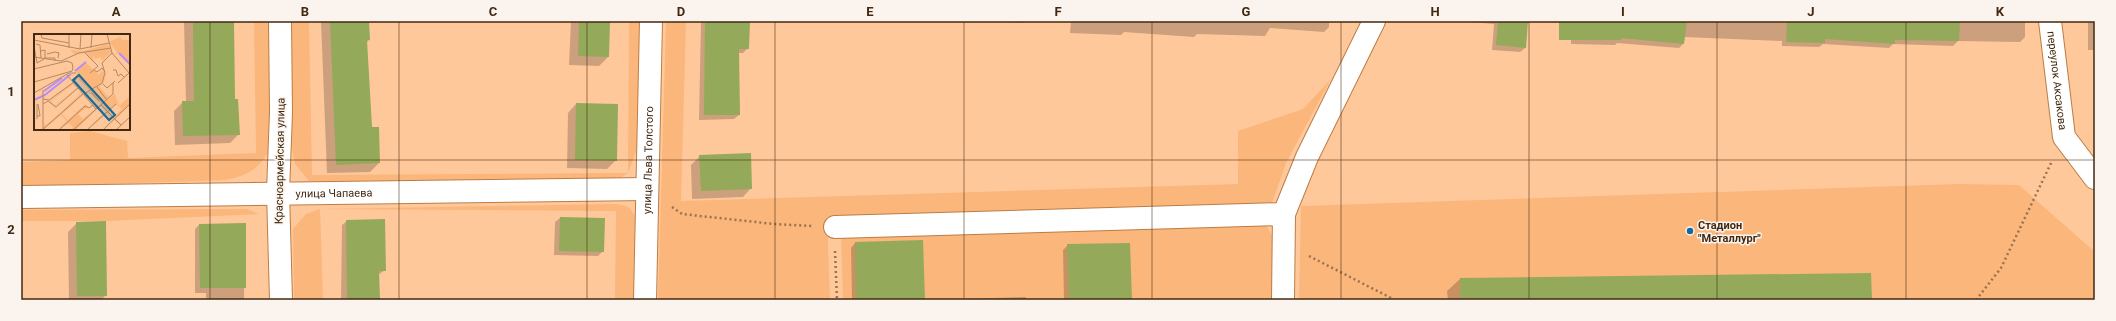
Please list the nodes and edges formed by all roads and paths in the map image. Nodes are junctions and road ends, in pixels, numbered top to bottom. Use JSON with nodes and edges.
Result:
{"nodes":[{"id":1,"x":280,"y":21,"type":"edge"},
{"id":2,"x":651,"y":21,"type":"edge"},
{"id":3,"x":1374,"y":21,"type":"edge"},
{"id":4,"x":2050,"y":21,"type":"edge"},
{"id":5,"x":2064,"y":137,"type":"junction"},
{"id":6,"x":2095,"y":178,"type":"edge"},
{"id":7,"x":647,"y":189,"type":"junction"},
{"id":8,"x":278,"y":192,"type":"junction"},
{"id":9,"x":21,"y":197,"type":"edge"},
{"id":10,"x":1284,"y":214,"type":"junction"},
{"id":11,"x":835,"y":227,"type":"junction"},
{"id":12,"x":1305,"y":250,"type":"dead end"},
{"id":13,"x":837,"y":296,"type":"junction"},
{"id":14,"x":281,"y":300,"type":"edge"},
{"id":15,"x":645,"y":300,"type":"edge"},
{"id":16,"x":833,"y":300,"type":"edge"},
{"id":17,"x":837,"y":300,"type":"edge"},
{"id":18,"x":1283,"y":300,"type":"edge"},
{"id":19,"x":1395,"y":300,"type":"edge"},
{"id":20,"x":1976,"y":300,"type":"edge"}],
"edges":[{"from":1,"to":8,"type":"street","name":"Красноармейская улица"},
{"from":2,"to":7,"type":"street","name":"улица Льва Толстого"},
{"from":3,"to":10,"type":"street"},
{"from":4,"to":5,"type":"street","name":"переулок Аксакова"},
{"from":5,"to":6,"type":"street","name":"переулок Аксакова"},
{"from":5,"to":20,"type":"path"},
{"from":7,"to":8,"type":"street","name":"улица Чапаева"},
{"from":7,"to":11,"type":"path"},
{"from":7,"to":15,"type":"street","name":"улица Льва Толстого"},
{"from":8,"to":9,"type":"street","name":"улица Чапаева"},
{"from":8,"to":14,"type":"street","name":"Красноармейская улица"},
{"from":10,"to":11,"type":"street"},
{"from":10,"to":18,"type":"street"},
{"from":11,"to":13,"type":"path"},
{"from":12,"to":19,"type":"path"},
{"from":13,"to":16,"type":"path"},
{"from":13,"to":17,"type":"path"}]}
